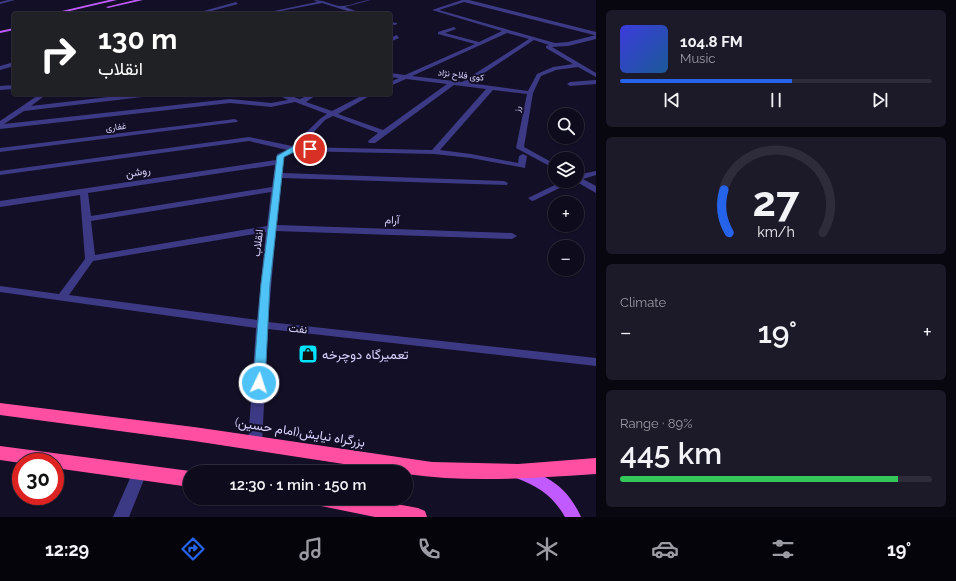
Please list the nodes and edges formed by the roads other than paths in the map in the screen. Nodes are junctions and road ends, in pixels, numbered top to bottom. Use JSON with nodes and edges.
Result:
{"nodes":[{"id":1,"x":13,"y":0,"type":"edge"},
{"id":2,"x":115,"y":0,"type":"edge"},
{"id":3,"x":141,"y":0,"type":"edge"},
{"id":4,"x":368,"y":0,"type":"edge"},
{"id":5,"x":318,"y":1,"type":"edge"},
{"id":6,"x":465,"y":1,"type":"edge"},
{"id":7,"x":1,"y":2,"type":"edge"},
{"id":8,"x":236,"y":3,"type":"dead end"},
{"id":9,"x":341,"y":8,"type":"junction"},
{"id":10,"x":60,"y":12,"type":"edge"},
{"id":11,"x":88,"y":12,"type":"edge"},
{"id":12,"x":202,"y":12,"type":"edge"},
{"id":13,"x":271,"y":12,"type":"dead end"},
{"id":14,"x":355,"y":12,"type":"edge"},
{"id":15,"x":454,"y":28,"type":"dead end"},
{"id":16,"x":12,"y":29,"type":"edge"},
{"id":17,"x":507,"y":31,"type":"junction"},
{"id":18,"x":0,"y":32,"type":"edge"},
{"id":19,"x":596,"y":34,"type":"edge"},
{"id":20,"x":397,"y":37,"type":"dead end"},
{"id":21,"x":596,"y":37,"type":"edge"},
{"id":22,"x":534,"y":38,"type":"junction"},
{"id":23,"x":392,"y":39,"type":"edge"},
{"id":24,"x":478,"y":43,"type":"junction"},
{"id":25,"x":555,"y":44,"type":"junction"},
{"id":26,"x":12,"y":65,"type":"edge"},
{"id":27,"x":578,"y":65,"type":"junction"},
{"id":28,"x":0,"y":68,"type":"edge"},
{"id":29,"x":392,"y":74,"type":"edge"},
{"id":30,"x":596,"y":75,"type":"edge"},
{"id":31,"x":404,"y":76,"type":"junction"},
{"id":32,"x":596,"y":82,"type":"edge"},
{"id":33,"x":392,"y":83,"type":"edge"},
{"id":34,"x":453,"y":83,"type":"junction"},
{"id":35,"x":464,"y":84,"type":"junction"},
{"id":36,"x":570,"y":84,"type":"dead end"},
{"id":37,"x":12,"y":86,"type":"edge"},
{"id":38,"x":0,"y":88,"type":"edge"},
{"id":39,"x":491,"y":88,"type":"junction"},
{"id":40,"x":530,"y":93,"type":"junction"},
{"id":41,"x":41,"y":96,"type":"edge"},
{"id":42,"x":134,"y":96,"type":"edge"},
{"id":43,"x":284,"y":96,"type":"edge"},
{"id":44,"x":310,"y":96,"type":"edge"},
{"id":45,"x":366,"y":96,"type":"edge"},
{"id":46,"x":298,"y":101,"type":"junction"},
{"id":47,"x":22,"y":109,"type":"junction"},
{"id":48,"x":333,"y":114,"type":"junction"},
{"id":49,"x":234,"y":121,"type":"dead end"},
{"id":50,"x":0,"y":124,"type":"edge"},
{"id":51,"x":0,"y":127,"type":"edge"},
{"id":52,"x":384,"y":133,"type":"junction"},
{"id":53,"x":372,"y":141,"type":"dead end"},
{"id":54,"x":294,"y":148,"type":"junction"},
{"id":55,"x":0,"y":150,"type":"edge"},
{"id":56,"x":434,"y":152,"type":"junction"},
{"id":57,"x":523,"y":156,"type":"dead end"},
{"id":58,"x":280,"y":162,"type":"junction"},
{"id":59,"x":548,"y":163,"type":"edge"},
{"id":60,"x":0,"y":173,"type":"edge"},
{"id":61,"x":596,"y":173,"type":"edge"},
{"id":62,"x":278,"y":175,"type":"junction"},
{"id":63,"x":584,"y":177,"type":"edge"},
{"id":64,"x":504,"y":183,"type":"dead end"},
{"id":65,"x":584,"y":183,"type":"edge"},
{"id":66,"x":554,"y":188,"type":"edge"},
{"id":67,"x":277,"y":189,"type":"junction"},
{"id":68,"x":596,"y":190,"type":"edge"},
{"id":69,"x":84,"y":191,"type":"junction"},
{"id":70,"x":532,"y":198,"type":"dead end"},
{"id":71,"x":0,"y":204,"type":"edge"},
{"id":72,"x":86,"y":219,"type":"junction"},
{"id":73,"x":272,"y":228,"type":"junction"},
{"id":74,"x":512,"y":236,"type":"dead end"},
{"id":75,"x":90,"y":259,"type":"junction"},
{"id":76,"x":0,"y":289,"type":"edge"},
{"id":77,"x":62,"y":297,"type":"junction"},
{"id":78,"x":263,"y":324,"type":"junction"},
{"id":79,"x":596,"y":362,"type":"edge"},
{"id":80,"x":0,"y":409,"type":"edge"},
{"id":81,"x":255,"y":443,"type":"junction"},
{"id":82,"x":0,"y":453,"type":"edge"},
{"id":83,"x":596,"y":466,"type":"edge"},
{"id":84,"x":140,"y":472,"type":"junction"},
{"id":85,"x":518,"y":472,"type":"junction"},
{"id":86,"x":183,"y":478,"type":"edge"},
{"id":87,"x":357,"y":505,"type":"edge"},
{"id":88,"x":121,"y":517,"type":"edge"},
{"id":89,"x":418,"y":517,"type":"edge"},
{"id":90,"x":573,"y":517,"type":"edge"}],
"edges":[{"from":1,"to":7,"type":"street"},
{"from":2,"to":10,"type":"main road"},
{"from":3,"to":11,"type":"main road"},
{"from":4,"to":9,"type":"street"},
{"from":5,"to":9,"type":"street"},
{"from":5,"to":13,"type":"street"},
{"from":6,"to":17,"type":"street"},
{"from":6,"to":19,"type":"street"},
{"from":8,"to":12,"type":"street"},
{"from":9,"to":14,"type":"street"},
{"from":15,"to":24,"type":"street"},
{"from":16,"to":18,"type":"main road"},
{"from":17,"to":22,"type":"street"},
{"from":17,"to":24,"type":"street"},
{"from":20,"to":23,"type":"street"},
{"from":21,"to":25,"type":"street"},
{"from":22,"to":25,"type":"street"},
{"from":22,"to":35,"type":"street"},
{"from":24,"to":31,"type":"street"},
{"from":25,"to":27,"type":"street"},
{"from":26,"to":28,"type":"street"},
{"from":27,"to":30,"type":"street"},
{"from":27,"to":40,"type":"street","name":"رز"},
{"from":29,"to":31,"type":"street","name":"کوی فلاح نژاد"},
{"from":31,"to":33,"type":"street"},
{"from":31,"to":34,"type":"street","name":"کوی فلاح نژاد"},
{"from":32,"to":36,"type":"street"},
{"from":34,"to":35,"type":"street","name":"کوی فلاح نژاد"},
{"from":34,"to":52,"type":"street"},
{"from":35,"to":39,"type":"street","name":"کوی فلاح نژاد"},
{"from":37,"to":38,"type":"street"},
{"from":39,"to":40,"type":"street","name":"کوی فلاح نژاد"},
{"from":39,"to":56,"type":"street"},
{"from":40,"to":59,"type":"street","name":"رز"},
{"from":41,"to":47,"type":"street"},
{"from":42,"to":47,"type":"street"},
{"from":43,"to":46,"type":"street"},
{"from":44,"to":46,"type":"street"},
{"from":45,"to":48,"type":"street"},
{"from":46,"to":48,"type":"street"},
{"from":46,"to":51,"type":"street"},
{"from":47,"to":50,"type":"street"},
{"from":48,"to":52,"type":"street"},
{"from":48,"to":54,"type":"street"},
{"from":49,"to":55,"type":"street","name":"غفاری"},
{"from":52,"to":53,"type":"street"},
{"from":54,"to":56,"type":"street"},
{"from":54,"to":58,"type":"street"},
{"from":54,"to":60,"type":"street"},
{"from":56,"to":57,"type":"street"},
{"from":58,"to":62,"type":"street","name":"انقلاب"},
{"from":58,"to":69,"type":"street","name":"روشن"},
{"from":61,"to":63,"type":"street"},
{"from":62,"to":64,"type":"street"},
{"from":62,"to":67,"type":"street","name":"انقلاب"},
{"from":65,"to":68,"type":"street"},
{"from":66,"to":70,"type":"street"},
{"from":67,"to":72,"type":"street"},
{"from":67,"to":73,"type":"street","name":"انقلاب"},
{"from":69,"to":71,"type":"street","name":"روشن"},
{"from":69,"to":72,"type":"street"},
{"from":72,"to":75,"type":"street"},
{"from":73,"to":74,"type":"street","name":"آرام"},
{"from":73,"to":75,"type":"street","name":"آرام"},
{"from":73,"to":78,"type":"street","name":"انقلاب"},
{"from":75,"to":77,"type":"street"},
{"from":76,"to":77,"type":"street","name":"نفت"},
{"from":77,"to":78,"type":"street","name":"نفت"},
{"from":78,"to":79,"type":"street","name":"نفت"},
{"from":78,"to":81,"type":"street","name":"انقلاب"},
{"from":80,"to":81,"type":"highway","name":"بزرگراه نیایش(امام حسین)"},
{"from":81,"to":85,"type":"highway","name":"بزرگراه نیایش(امام حسین)"},
{"from":82,"to":84,"type":"highway"},
{"from":83,"to":85,"type":"highway","name":"بزرگراه نیایش(امام حسین)"},
{"from":84,"to":86,"type":"highway"},
{"from":84,"to":88,"type":"street"},
{"from":85,"to":90,"type":"main road"},
{"from":87,"to":89,"type":"highway"}]}
